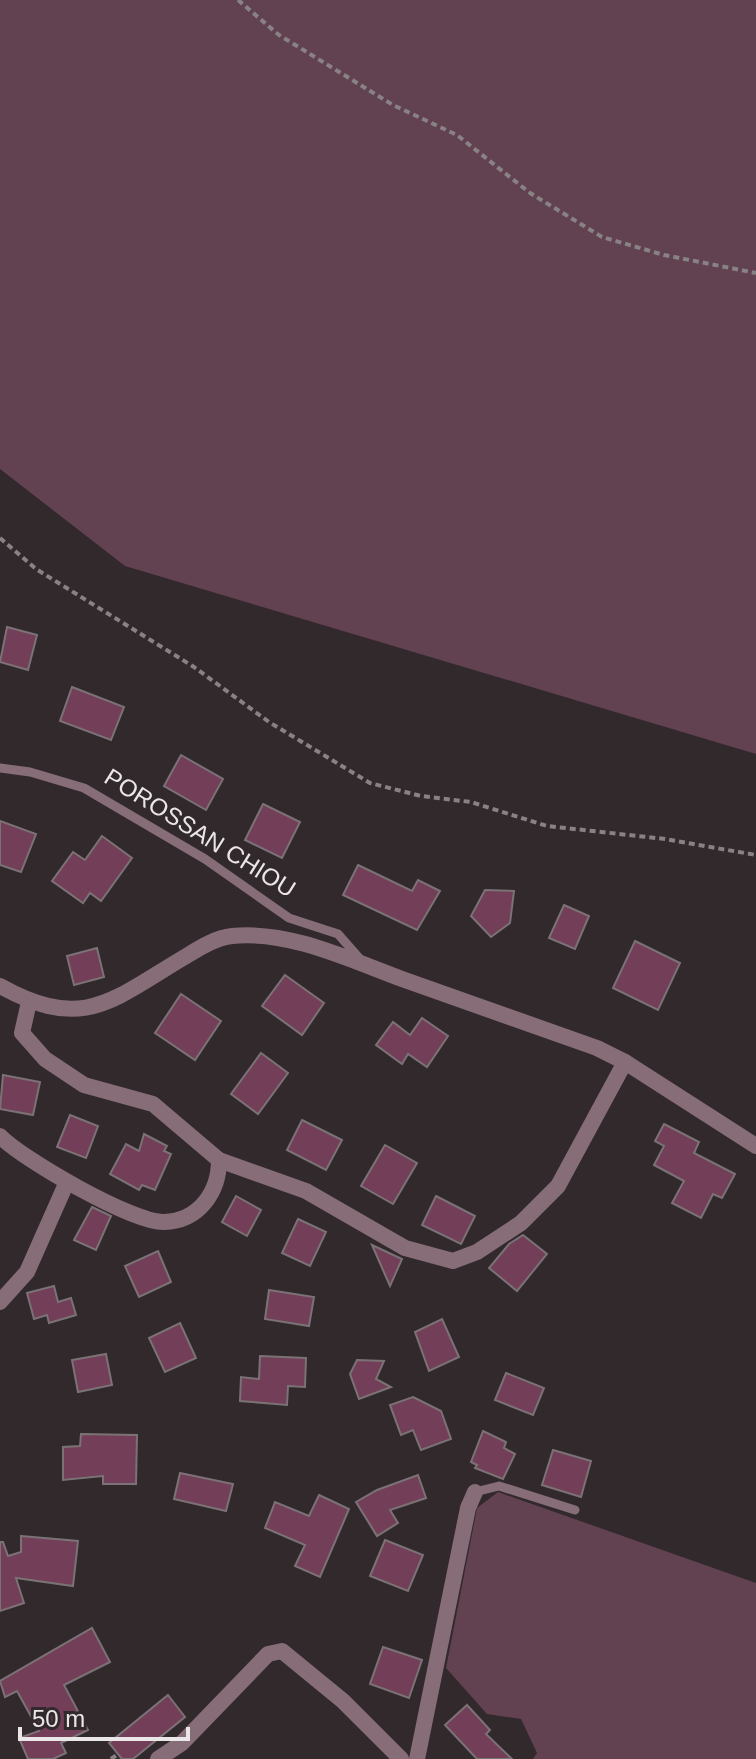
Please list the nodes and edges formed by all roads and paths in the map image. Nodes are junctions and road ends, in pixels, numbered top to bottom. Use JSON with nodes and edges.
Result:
{"nodes":[{"id":1,"x":238,"y":0,"type":"edge"},
{"id":2,"x":756,"y":273,"type":"edge"},
{"id":3,"x":0,"y":538,"type":"edge"},
{"id":4,"x":0,"y":768,"type":"edge"},
{"id":5,"x":756,"y":855,"type":"edge"},
{"id":6,"x":363,"y":961,"type":"junction"},
{"id":7,"x":0,"y":986,"type":"edge"},
{"id":8,"x":29,"y":1002,"type":"junction"},
{"id":9,"x":625,"y":1062,"type":"junction"},
{"id":10,"x":0,"y":1136,"type":"edge"},
{"id":11,"x":756,"y":1146,"type":"edge"},
{"id":12,"x":219,"y":1160,"type":"junction"},
{"id":13,"x":66,"y":1184,"type":"junction"},
{"id":14,"x":0,"y":1302,"type":"edge"},
{"id":15,"x":475,"y":1492,"type":"joint"},
{"id":16,"x":575,"y":1510,"type":"dead end"},
{"id":17,"x":118,"y":1754,"type":"dead end"},
{"id":18,"x":111,"y":1759,"type":"edge"},
{"id":19,"x":158,"y":1759,"type":"edge"},
{"id":20,"x":401,"y":1759,"type":"edge"},
{"id":21,"x":417,"y":1759,"type":"edge"}],
"edges":[{"from":1,"to":2,"type":"path"},
{"from":3,"to":5,"type":"path"},
{"from":4,"to":6,"type":"lane","name":"POROSSAN CHIOU"},
{"from":6,"to":8,"type":"street","name":"POROSSAN CHIOU"},
{"from":6,"to":9,"type":"street","name":"POROSSAN CHIOU"},
{"from":7,"to":8,"type":"street","name":"POROSSAN CHIOU"},
{"from":8,"to":12,"type":"street"},
{"from":9,"to":11,"type":"street","name":"POROSSAN CHIOU"},
{"from":9,"to":12,"type":"street"},
{"from":10,"to":13,"type":"street"},
{"from":12,"to":13,"type":"street"},
{"from":13,"to":14,"type":"street"},
{"from":15,"to":16,"type":"lane"},
{"from":15,"to":21,"type":"street"},
{"from":17,"to":18,"type":"path"},
{"from":19,"to":20,"type":"street"}]}
